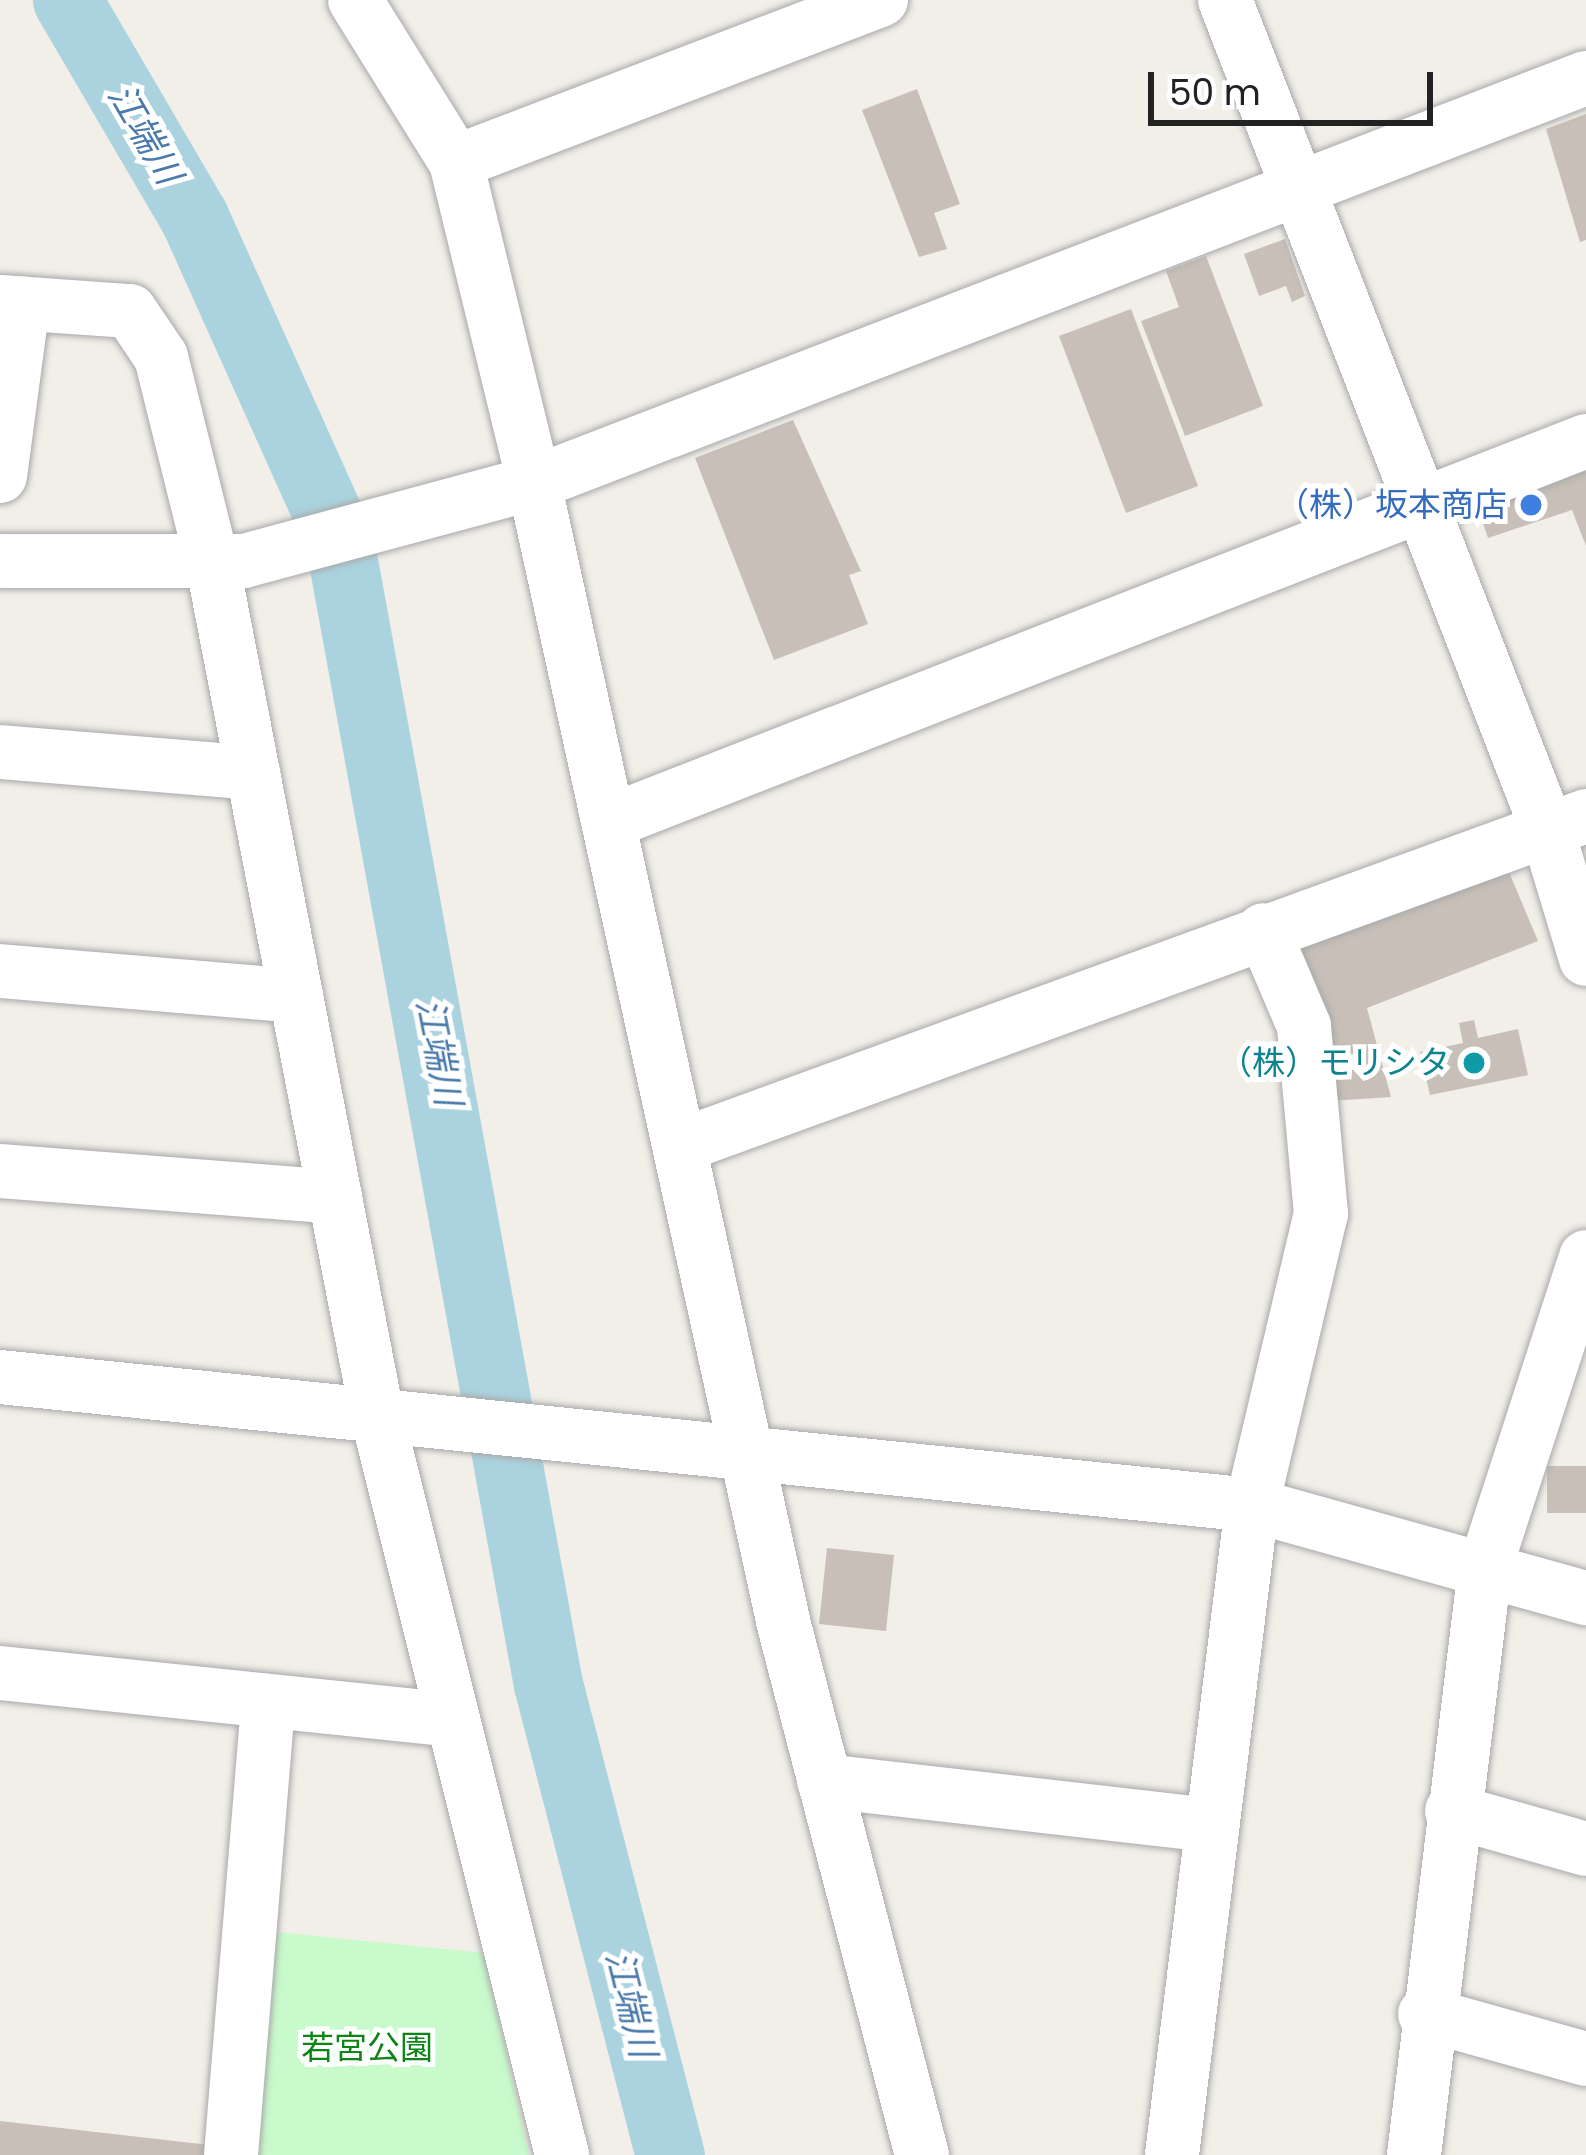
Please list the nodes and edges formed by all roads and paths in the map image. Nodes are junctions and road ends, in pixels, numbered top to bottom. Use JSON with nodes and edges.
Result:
{"nodes":[{"id":1,"x":355,"y":0,"type":"edge"},
{"id":2,"x":881,"y":0,"type":"edge"},
{"id":3,"x":1225,"y":0,"type":"edge"},
{"id":4,"x":1586,"y":78,"type":"edge"},
{"id":5,"x":456,"y":163,"type":"junction"},
{"id":6,"x":1299,"y":192,"type":"junction"},
{"id":7,"x":11,"y":303,"type":"edge"},
{"id":8,"x":1586,"y":442,"type":"edge"},
{"id":9,"x":0,"y":476,"type":"edge"},
{"id":10,"x":521,"y":486,"type":"junction"},
{"id":11,"x":1420,"y":503,"type":"junction"},
{"id":12,"x":0,"y":561,"type":"edge"},
{"id":13,"x":228,"y":561,"type":"junction"},
{"id":14,"x":0,"y":752,"type":"edge"},
{"id":15,"x":253,"y":773,"type":"junction"},
{"id":16,"x":1566,"y":820,"type":"edge"},
{"id":17,"x":609,"y":822,"type":"junction"},
{"id":18,"x":1262,"y":930,"type":"junction"},
{"id":19,"x":1586,"y":958,"type":"edge"},
{"id":20,"x":0,"y":971,"type":"edge"},
{"id":21,"x":296,"y":996,"type":"junction"},
{"id":22,"x":685,"y":1144,"type":"junction"},
{"id":23,"x":0,"y":1171,"type":"edge"},
{"id":24,"x":335,"y":1197,"type":"junction"},
{"id":25,"x":1586,"y":1256,"type":"edge"},
{"id":26,"x":0,"y":1377,"type":"edge"},
{"id":27,"x":402,"y":1418,"type":"junction"},
{"id":28,"x":747,"y":1447,"type":"junction"},
{"id":29,"x":1252,"y":1505,"type":"junction"},
{"id":30,"x":1485,"y":1568,"type":"junction"},
{"id":31,"x":1586,"y":1598,"type":"edge"},
{"id":32,"x":0,"y":1673,"type":"edge"},
{"id":33,"x":268,"y":1703,"type":"junction"},
{"id":34,"x":453,"y":1720,"type":"junction"},
{"id":35,"x":824,"y":1781,"type":"junction"},
{"id":36,"x":1452,"y":1810,"type":"junction"},
{"id":37,"x":1211,"y":1825,"type":"junction"},
{"id":38,"x":1586,"y":1849,"type":"edge"},
{"id":39,"x":1424,"y":2014,"type":"junction"},
{"id":40,"x":1586,"y":2059,"type":"edge"},
{"id":41,"x":231,"y":2155,"type":"edge"},
{"id":42,"x":562,"y":2155,"type":"edge"},
{"id":43,"x":922,"y":2155,"type":"edge"},
{"id":44,"x":1172,"y":2155,"type":"edge"},
{"id":45,"x":1414,"y":2155,"type":"edge"}],
"edges":[{"from":1,"to":5,"type":"street"},
{"from":2,"to":5,"type":"street"},
{"from":3,"to":6,"type":"street"},
{"from":4,"to":6,"type":"street"},
{"from":5,"to":10,"type":"street"},
{"from":6,"to":10,"type":"street"},
{"from":6,"to":11,"type":"street"},
{"from":7,"to":9,"type":"street"},
{"from":7,"to":13,"type":"street"},
{"from":8,"to":11,"type":"street"},
{"from":10,"to":13,"type":"street"},
{"from":10,"to":17,"type":"street"},
{"from":11,"to":16,"type":"street"},
{"from":11,"to":17,"type":"street"},
{"from":12,"to":13,"type":"street"},
{"from":13,"to":15,"type":"street"},
{"from":14,"to":15,"type":"street"},
{"from":15,"to":21,"type":"street"},
{"from":16,"to":18,"type":"street"},
{"from":16,"to":19,"type":"street"},
{"from":17,"to":22,"type":"street"},
{"from":18,"to":22,"type":"street"},
{"from":18,"to":29,"type":"street"},
{"from":20,"to":21,"type":"street"},
{"from":21,"to":24,"type":"street"},
{"from":22,"to":28,"type":"street"},
{"from":23,"to":24,"type":"street"},
{"from":24,"to":27,"type":"street"},
{"from":25,"to":30,"type":"street"},
{"from":26,"to":27,"type":"street"},
{"from":27,"to":28,"type":"street"},
{"from":27,"to":34,"type":"street"},
{"from":28,"to":29,"type":"street"},
{"from":28,"to":35,"type":"street"},
{"from":29,"to":30,"type":"street"},
{"from":29,"to":37,"type":"street"},
{"from":30,"to":31,"type":"street"},
{"from":30,"to":36,"type":"street"},
{"from":32,"to":33,"type":"street"},
{"from":33,"to":34,"type":"street"},
{"from":33,"to":41,"type":"street"},
{"from":34,"to":42,"type":"street"},
{"from":35,"to":37,"type":"street"},
{"from":35,"to":43,"type":"street"},
{"from":36,"to":38,"type":"street"},
{"from":36,"to":39,"type":"street"},
{"from":37,"to":44,"type":"street"},
{"from":39,"to":40,"type":"street"},
{"from":39,"to":45,"type":"street"}]}
